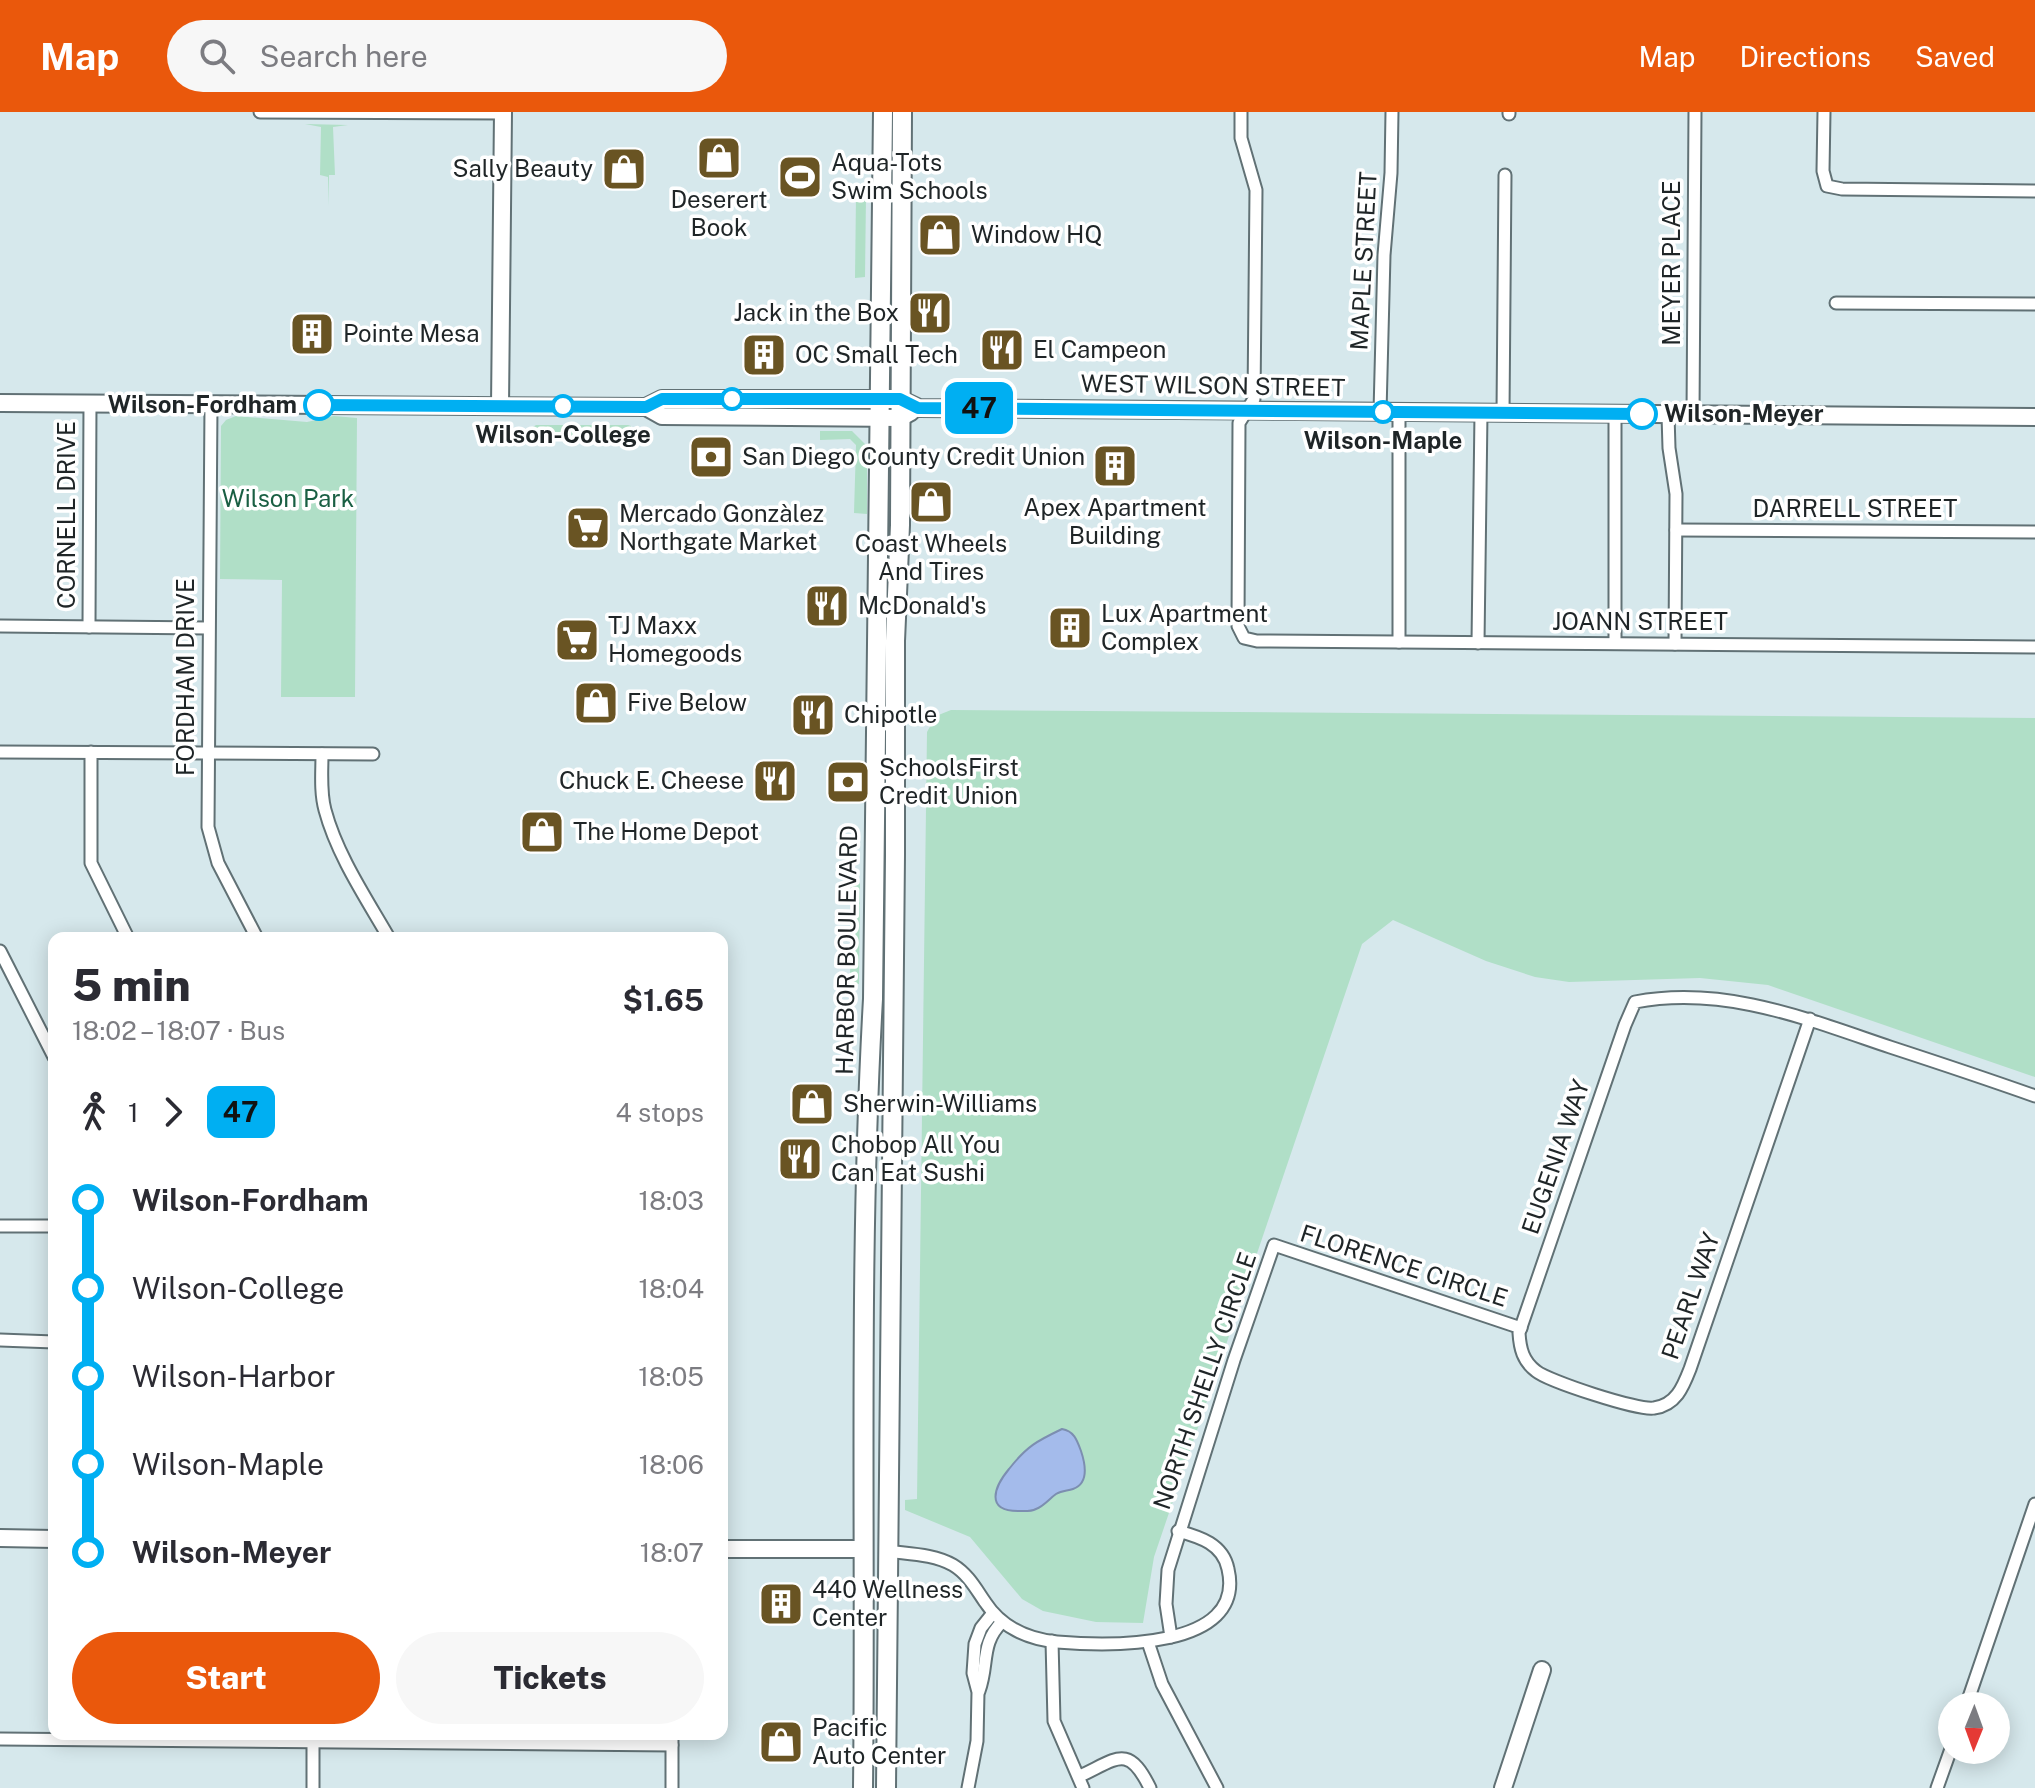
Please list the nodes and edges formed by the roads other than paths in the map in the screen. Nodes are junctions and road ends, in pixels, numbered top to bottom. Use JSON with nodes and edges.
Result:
{"nodes":[{"id":1,"x":260,"y":112,"type":"edge"},
{"id":2,"x":503,"y":112,"type":"edge"},
{"id":3,"x":883,"y":112,"type":"edge"},
{"id":4,"x":902,"y":112,"type":"edge"},
{"id":5,"x":1241,"y":112,"type":"edge"},
{"id":6,"x":1392,"y":112,"type":"edge"},
{"id":7,"x":1695,"y":112,"type":"edge"},
{"id":8,"x":1824,"y":112,"type":"edge"},
{"id":9,"x":1505,"y":175,"type":"dead end"},
{"id":10,"x":2035,"y":191,"type":"edge"},
{"id":11,"x":1836,"y":303,"type":"dead end"},
{"id":12,"x":2035,"y":304,"type":"edge"},
{"id":13,"x":880,"y":399,"type":"junction"},
{"id":14,"x":900,"y":399,"type":"junction"},
{"id":15,"x":0,"y":403,"type":"edge"},
{"id":16,"x":90,"y":403,"type":"junction"},
{"id":17,"x":211,"y":404,"type":"junction"},
{"id":18,"x":500,"y":406,"type":"junction"},
{"id":19,"x":646,"y":407,"type":"junction"},
{"id":20,"x":918,"y":408,"type":"junction"},
{"id":21,"x":1247,"y":411,"type":"junction"},
{"id":22,"x":1380,"y":412,"type":"junction"},
{"id":23,"x":1399,"y":412,"type":"junction"},
{"id":24,"x":1481,"y":413,"type":"junction"},
{"id":25,"x":1503,"y":413,"type":"junction"},
{"id":26,"x":1615,"y":414,"type":"junction"},
{"id":27,"x":1668,"y":415,"type":"junction"},
{"id":28,"x":1693,"y":415,"type":"junction"},
{"id":29,"x":2035,"y":417,"type":"edge"},
{"id":30,"x":900,"y":418,"type":"junction"},
{"id":31,"x":880,"y":419,"type":"junction"},
{"id":32,"x":1676,"y":530,"type":"junction"},
{"id":33,"x":2035,"y":532,"type":"edge"},
{"id":34,"x":0,"y":626,"type":"edge"},
{"id":35,"x":89,"y":627,"type":"junction"},
{"id":36,"x":208,"y":628,"type":"junction"},
{"id":37,"x":1399,"y":642,"type":"junction"},
{"id":38,"x":1478,"y":643,"type":"junction"},
{"id":39,"x":1615,"y":643,"type":"junction"},
{"id":40,"x":1675,"y":644,"type":"junction"},
{"id":41,"x":2035,"y":647,"type":"edge"},
{"id":42,"x":0,"y":752,"type":"edge"},
{"id":43,"x":91,"y":752,"type":"junction"},
{"id":44,"x":208,"y":752,"type":"junction"},
{"id":45,"x":322,"y":754,"type":"junction"},
{"id":46,"x":373,"y":754,"type":"dead end"},
{"id":47,"x":125,"y":932,"type":"edge"},
{"id":48,"x":254,"y":932,"type":"edge"},
{"id":49,"x":386,"y":932,"type":"edge"},
{"id":50,"x":0,"y":951,"type":"edge"},
{"id":51,"x":1810,"y":1019,"type":"junction"},
{"id":52,"x":48,"y":1045,"type":"edge"},
{"id":53,"x":2032,"y":1095,"type":"edge"},
{"id":54,"x":0,"y":1226,"type":"edge"},
{"id":55,"x":48,"y":1226,"type":"edge"},
{"id":56,"x":1274,"y":1245,"type":"joint"},
{"id":57,"x":1521,"y":1328,"type":"junction"},
{"id":58,"x":0,"y":1340,"type":"edge"},
{"id":59,"x":48,"y":1342,"type":"edge"},
{"id":60,"x":2035,"y":1504,"type":"edge"},
{"id":61,"x":1178,"y":1531,"type":"junction"},
{"id":62,"x":0,"y":1538,"type":"edge"},
{"id":63,"x":48,"y":1539,"type":"edge"},
{"id":64,"x":728,"y":1549,"type":"edge"},
{"id":65,"x":864,"y":1549,"type":"junction"},
{"id":66,"x":887,"y":1551,"type":"junction"},
{"id":67,"x":997,"y":1618,"type":"junction"},
{"id":68,"x":1171,"y":1637,"type":"junction"},
{"id":69,"x":1052,"y":1641,"type":"junction"},
{"id":70,"x":1148,"y":1642,"type":"junction"},
{"id":71,"x":1542,"y":1670,"type":"dead end"},
{"id":72,"x":1971,"y":1692,"type":"edge"},
{"id":73,"x":48,"y":1738,"type":"edge"},
{"id":74,"x":0,"y":1739,"type":"edge"},
{"id":75,"x":313,"y":1740,"type":"edge"},
{"id":76,"x":672,"y":1740,"type":"edge"},
{"id":77,"x":1946,"y":1764,"type":"edge"},
{"id":78,"x":1081,"y":1782,"type":"edge"},
{"id":79,"x":313,"y":1788,"type":"edge"},
{"id":80,"x":672,"y":1788,"type":"edge"},
{"id":81,"x":863,"y":1788,"type":"edge"},
{"id":82,"x":886,"y":1788,"type":"edge"},
{"id":83,"x":968,"y":1788,"type":"edge"},
{"id":84,"x":1150,"y":1788,"type":"edge"},
{"id":85,"x":1217,"y":1788,"type":"edge"},
{"id":86,"x":1503,"y":1788,"type":"edge"},
{"id":87,"x":1937,"y":1788,"type":"edge"}],
"edges":[{"from":1,"to":2,"type":"street"},
{"from":2,"to":18,"type":"street"},
{"from":3,"to":13,"type":"main road","name":"HARBOR BOULEVARD"},
{"from":4,"to":14,"type":"main road","name":"HARBOR BOULEVARD"},
{"from":5,"to":21,"type":"street"},
{"from":6,"to":22,"type":"street","name":"MAPLE STREET"},
{"from":7,"to":28,"type":"street","name":"MEYER PLACE"},
{"from":8,"to":10,"type":"street"},
{"from":9,"to":25,"type":"street"},
{"from":11,"to":12,"type":"street"},
{"from":13,"to":14,"type":"street","name":"WEST WILSON STREET"},
{"from":13,"to":19,"type":"street","name":"WEST WILSON STREET"},
{"from":13,"to":31,"type":"main road","name":"HARBOR BOULEVARD"},
{"from":14,"to":20,"type":"street","name":"WEST WILSON STREET"},
{"from":14,"to":30,"type":"main road","name":"HARBOR BOULEVARD"},
{"from":15,"to":16,"type":"street","name":"WEST WILSON STREET"},
{"from":16,"to":17,"type":"street","name":"WEST WILSON STREET"},
{"from":16,"to":35,"type":"street","name":"CORNELL DRIVE"},
{"from":17,"to":18,"type":"street","name":"WEST WILSON STREET"},
{"from":17,"to":36,"type":"street","name":"FORDHAM DRIVE"},
{"from":18,"to":19,"type":"street","name":"WEST WILSON STREET"},
{"from":19,"to":31,"type":"street","name":"WEST WILSON STREET"},
{"from":20,"to":21,"type":"street","name":"WEST WILSON STREET"},
{"from":20,"to":30,"type":"street","name":"WEST WILSON STREET"},
{"from":21,"to":22,"type":"street","name":"WEST WILSON STREET"},
{"from":21,"to":37,"type":"street","name":"JOANN STREET"},
{"from":22,"to":23,"type":"street","name":"WEST WILSON STREET"},
{"from":23,"to":24,"type":"street","name":"WEST WILSON STREET"},
{"from":23,"to":37,"type":"street"},
{"from":24,"to":25,"type":"street","name":"WEST WILSON STREET"},
{"from":24,"to":38,"type":"street"},
{"from":25,"to":26,"type":"street","name":"WEST WILSON STREET"},
{"from":26,"to":27,"type":"street","name":"WEST WILSON STREET"},
{"from":26,"to":39,"type":"street"},
{"from":27,"to":28,"type":"street","name":"WEST WILSON STREET"},
{"from":27,"to":32,"type":"street"},
{"from":28,"to":29,"type":"street","name":"WEST WILSON STREET"},
{"from":30,"to":31,"type":"street","name":"WEST WILSON STREET"},
{"from":30,"to":66,"type":"main road","name":"HARBOR BOULEVARD"},
{"from":31,"to":65,"type":"main road","name":"HARBOR BOULEVARD"},
{"from":32,"to":33,"type":"street","name":"DARRELL STREET"},
{"from":32,"to":40,"type":"street"},
{"from":34,"to":35,"type":"street"},
{"from":35,"to":36,"type":"street"},
{"from":36,"to":44,"type":"street","name":"FORDHAM DRIVE"},
{"from":37,"to":38,"type":"street","name":"JOANN STREET"},
{"from":38,"to":39,"type":"street","name":"JOANN STREET"},
{"from":39,"to":40,"type":"street","name":"JOANN STREET"},
{"from":40,"to":41,"type":"street","name":"JOANN STREET"},
{"from":42,"to":43,"type":"street"},
{"from":43,"to":44,"type":"street"},
{"from":43,"to":47,"type":"street"},
{"from":44,"to":45,"type":"street"},
{"from":44,"to":48,"type":"street","name":"FORDHAM DRIVE"},
{"from":45,"to":46,"type":"street"},
{"from":45,"to":49,"type":"street"},
{"from":50,"to":52,"type":"street"},
{"from":51,"to":53,"type":"street"},
{"from":51,"to":57,"type":"street","name":"EUGENIA WAY"},
{"from":51,"to":57,"type":"street","name":"PEARL WAY"},
{"from":54,"to":55,"type":"street"},
{"from":56,"to":57,"type":"street","name":"FLORENCE CIRCLE"},
{"from":56,"to":61,"type":"street","name":"NORTH SHELLY CIRCLE"},
{"from":58,"to":59,"type":"street"},
{"from":60,"to":72,"type":"street"},
{"from":61,"to":68,"type":"street","name":"NORTH SHELLY CIRCLE"},
{"from":61,"to":68,"type":"street","name":"NORTH SHELLY CIRCLE"},
{"from":62,"to":63,"type":"street"},
{"from":64,"to":65,"type":"street"},
{"from":65,"to":66,"type":"main road"},
{"from":65,"to":81,"type":"main road","name":"HARBOR BOULEVARD"},
{"from":66,"to":67,"type":"street"},
{"from":66,"to":82,"type":"main road","name":"HARBOR BOULEVARD"},
{"from":67,"to":69,"type":"street","name":"NORTH SHELLY CIRCLE"},
{"from":67,"to":83,"type":"street"},
{"from":68,"to":70,"type":"street","name":"NORTH SHELLY CIRCLE"},
{"from":69,"to":70,"type":"street","name":"NORTH SHELLY CIRCLE"},
{"from":69,"to":78,"type":"street"},
{"from":70,"to":85,"type":"street"},
{"from":71,"to":86,"type":"street"},
{"from":73,"to":74,"type":"street"},
{"from":75,"to":79,"type":"street"},
{"from":76,"to":80,"type":"street"},
{"from":77,"to":87,"type":"street"},
{"from":78,"to":84,"type":"street"}]}
